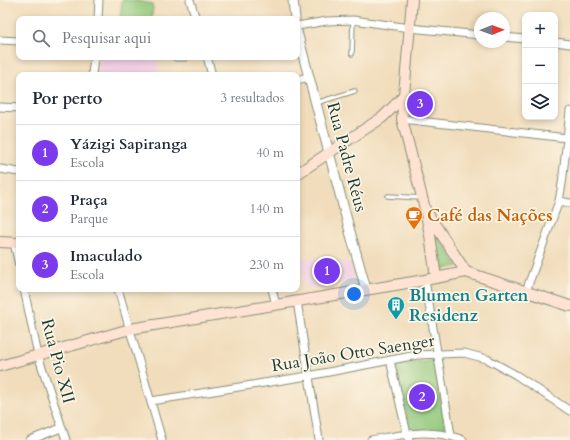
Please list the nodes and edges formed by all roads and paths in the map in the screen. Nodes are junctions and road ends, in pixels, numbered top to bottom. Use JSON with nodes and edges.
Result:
{"nodes":[{"id":1,"x":99,"y":0,"type":"edge"},
{"id":2,"x":190,"y":0,"type":"edge"},
{"id":3,"x":293,"y":0,"type":"edge"},
{"id":4,"x":412,"y":0,"type":"edge"},
{"id":5,"x":98,"y":16,"type":"edge"},
{"id":6,"x":195,"y":16,"type":"edge"},
{"id":7,"x":295,"y":16,"type":"edge"},
{"id":8,"x":353,"y":20,"type":"junction"},
{"id":9,"x":300,"y":26,"type":"edge"},
{"id":10,"x":410,"y":28,"type":"junction"},
{"id":11,"x":474,"y":34,"type":"edge"},
{"id":12,"x":510,"y":38,"type":"edge"},
{"id":13,"x":522,"y":39,"type":"edge"},
{"id":14,"x":0,"y":40,"type":"edge"},
{"id":15,"x":16,"y":41,"type":"edge"},
{"id":16,"x":558,"y":42,"type":"edge"},
{"id":17,"x":300,"y":44,"type":"edge"},
{"id":18,"x":570,"y":44,"type":"edge"},
{"id":19,"x":352,"y":54,"type":"dead end"},
{"id":20,"x":94,"y":60,"type":"edge"},
{"id":21,"x":208,"y":60,"type":"edge"},
{"id":22,"x":92,"y":72,"type":"edge"},
{"id":23,"x":211,"y":72,"type":"edge"},
{"id":24,"x":308,"y":77,"type":"junction"},
{"id":25,"x":300,"y":79,"type":"edge"},
{"id":26,"x":355,"y":91,"type":"dead end"},
{"id":27,"x":403,"y":97,"type":"junction"},
{"id":28,"x":316,"y":103,"type":"junction"},
{"id":29,"x":0,"y":107,"type":"edge"},
{"id":30,"x":16,"y":108,"type":"edge"},
{"id":31,"x":570,"y":112,"type":"edge"},
{"id":32,"x":383,"y":118,"type":"junction"},
{"id":33,"x":402,"y":119,"type":"junction"},
{"id":34,"x":567,"y":138,"type":"junction"},
{"id":35,"x":330,"y":154,"type":"junction"},
{"id":36,"x":0,"y":169,"type":"edge"},
{"id":37,"x":16,"y":172,"type":"edge"},
{"id":38,"x":300,"y":172,"type":"edge"},
{"id":39,"x":388,"y":196,"type":"dead end"},
{"id":40,"x":422,"y":198,"type":"junction"},
{"id":41,"x":559,"y":201,"type":"junction"},
{"id":42,"x":570,"y":203,"type":"edge"},
{"id":43,"x":435,"y":234,"type":"junction"},
{"id":44,"x":0,"y":242,"type":"edge"},
{"id":45,"x":16,"y":243,"type":"edge"},
{"id":46,"x":466,"y":272,"type":"junction"},
{"id":47,"x":436,"y":278,"type":"junction"},
{"id":48,"x":425,"y":280,"type":"junction"},
{"id":49,"x":366,"y":289,"type":"junction"},
{"id":50,"x":526,"y":291,"type":"junction"},
{"id":51,"x":25,"y":292,"type":"edge"},
{"id":52,"x":119,"y":292,"type":"edge"},
{"id":53,"x":273,"y":292,"type":"edge"},
{"id":54,"x":297,"y":301,"type":"junction"},
{"id":55,"x":276,"y":305,"type":"junction"},
{"id":56,"x":570,"y":306,"type":"edge"},
{"id":57,"x":130,"y":329,"type":"junction"},
{"id":58,"x":436,"y":353,"type":"junction"},
{"id":59,"x":38,"y":355,"type":"junction"},
{"id":60,"x":390,"y":360,"type":"junction"},
{"id":61,"x":0,"y":366,"type":"edge"},
{"id":62,"x":308,"y":376,"type":"junction"},
{"id":63,"x":151,"y":401,"type":"junction"},
{"id":64,"x":570,"y":411,"type":"edge"},
{"id":65,"x":61,"y":428,"type":"junction"},
{"id":66,"x":451,"y":435,"type":"junction"},
{"id":67,"x":408,"y":437,"type":"edge"},
{"id":68,"x":30,"y":440,"type":"edge"},
{"id":69,"x":66,"y":440,"type":"edge"},
{"id":70,"x":162,"y":440,"type":"edge"},
{"id":71,"x":319,"y":440,"type":"edge"},
{"id":72,"x":371,"y":440,"type":"edge"},
{"id":73,"x":463,"y":440,"type":"edge"}],
"edges":[{"from":1,"to":5,"type":"street"},
{"from":2,"to":6,"type":"street"},
{"from":3,"to":7,"type":"street"},
{"from":4,"to":10,"type":"main road"},
{"from":8,"to":9,"type":"street"},
{"from":8,"to":10,"type":"street"},
{"from":8,"to":19,"type":"lane"},
{"from":10,"to":11,"type":"street"},
{"from":10,"to":27,"type":"main road"},
{"from":12,"to":13,"type":"street"},
{"from":14,"to":15,"type":"street"},
{"from":16,"to":18,"type":"street"},
{"from":17,"to":24,"type":"street","name":"Rua Padre Réus"},
{"from":20,"to":22,"type":"street"},
{"from":21,"to":23,"type":"street"},
{"from":24,"to":25,"type":"street"},
{"from":24,"to":28,"type":"street","name":"Rua Padre Réus"},
{"from":26,"to":28,"type":"lane"},
{"from":27,"to":32,"type":"main road"},
{"from":27,"to":33,"type":"main road"},
{"from":28,"to":35,"type":"street","name":"Rua Padre Réus"},
{"from":29,"to":30,"type":"street"},
{"from":31,"to":34,"type":"street"},
{"from":32,"to":33,"type":"main road"},
{"from":32,"to":35,"type":"main road"},
{"from":33,"to":34,"type":"street"},
{"from":33,"to":40,"type":"main road"},
{"from":34,"to":41,"type":"street"},
{"from":35,"to":38,"type":"main road"},
{"from":35,"to":49,"type":"street","name":"Rua Padre Réus"},
{"from":36,"to":37,"type":"street"},
{"from":39,"to":40,"type":"lane"},
{"from":40,"to":43,"type":"main road"},
{"from":41,"to":42,"type":"street"},
{"from":41,"to":50,"type":"street"},
{"from":43,"to":46,"type":"main road"},
{"from":43,"to":47,"type":"main road"},
{"from":44,"to":45,"type":"main road"},
{"from":46,"to":47,"type":"main road"},
{"from":46,"to":50,"type":"main road"},
{"from":47,"to":48,"type":"main road"},
{"from":48,"to":49,"type":"main road"},
{"from":48,"to":58,"type":"street"},
{"from":49,"to":54,"type":"main road"},
{"from":50,"to":56,"type":"main road"},
{"from":51,"to":59,"type":"street","name":"Rua Pio XII"},
{"from":52,"to":57,"type":"street"},
{"from":53,"to":55,"type":"street"},
{"from":54,"to":55,"type":"main road"},
{"from":54,"to":62,"type":"street"},
{"from":55,"to":57,"type":"main road"},
{"from":57,"to":59,"type":"main road"},
{"from":57,"to":63,"type":"street"},
{"from":58,"to":60,"type":"street","name":"Rua João Otto Saenger"},
{"from":58,"to":64,"type":"street","name":"Rua João Otto Saenger"},
{"from":58,"to":66,"type":"street"},
{"from":59,"to":61,"type":"main road"},
{"from":59,"to":65,"type":"street","name":"Rua Pio XII"},
{"from":60,"to":62,"type":"street","name":"Rua João Otto Saenger"},
{"from":60,"to":67,"type":"street"},
{"from":62,"to":63,"type":"street","name":"Rua João Otto Saenger"},
{"from":62,"to":71,"type":"street"},
{"from":63,"to":70,"type":"street"},
{"from":65,"to":68,"type":"street"},
{"from":65,"to":69,"type":"street","name":"Rua Pio XII"},
{"from":66,"to":67,"type":"street"},
{"from":66,"to":73,"type":"street"},
{"from":67,"to":72,"type":"street"}]}
